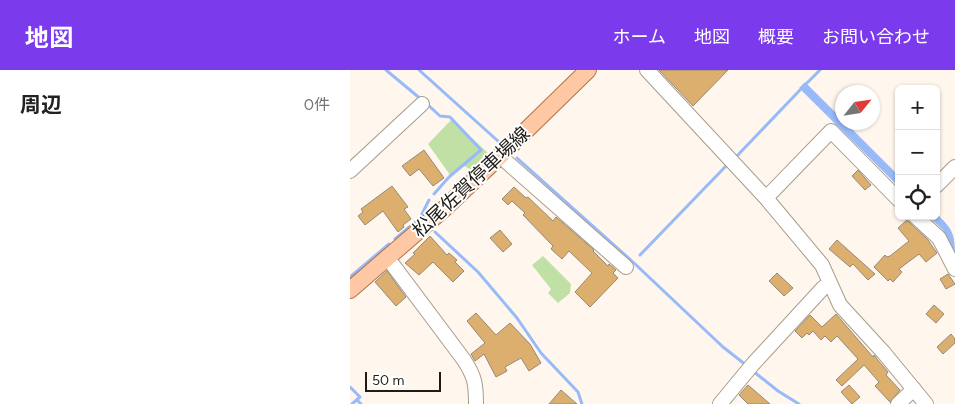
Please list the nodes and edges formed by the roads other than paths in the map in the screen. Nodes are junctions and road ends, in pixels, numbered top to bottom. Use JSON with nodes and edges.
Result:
{"nodes":[{"id":1,"x":588,"y":70,"type":"edge"},
{"id":2,"x":647,"y":70,"type":"edge"},
{"id":3,"x":422,"y":104,"type":"dead end"},
{"id":4,"x":500,"y":156,"type":"junction"},
{"id":5,"x":955,"y":167,"type":"edge"},
{"id":6,"x":350,"y":171,"type":"edge"},
{"id":7,"x":940,"y":182,"type":"edge"},
{"id":8,"x":895,"y":196,"type":"edge"},
{"id":9,"x":766,"y":198,"type":"junction"},
{"id":10,"x":919,"y":220,"type":"edge"},
{"id":11,"x":387,"y":257,"type":"junction"},
{"id":12,"x":626,"y":267,"type":"dead end"},
{"id":13,"x":955,"y":269,"type":"edge"},
{"id":14,"x":830,"y":283,"type":"junction"},
{"id":15,"x":350,"y":290,"type":"edge"},
{"id":16,"x":914,"y":389,"type":"junction"},
{"id":17,"x":476,"y":404,"type":"edge"},
{"id":18,"x":720,"y":404,"type":"edge"},
{"id":19,"x":898,"y":404,"type":"edge"},
{"id":20,"x":926,"y":404,"type":"edge"}],
"edges":[{"from":1,"to":4,"type":"main road","name":"松尾佐賀停車場線"},
{"from":2,"to":9,"type":"street"},
{"from":3,"to":6,"type":"street"},
{"from":4,"to":11,"type":"main road","name":"松尾佐賀停車場線"},
{"from":4,"to":12,"type":"street"},
{"from":5,"to":7,"type":"street"},
{"from":8,"to":9,"type":"street"},
{"from":9,"to":14,"type":"street"},
{"from":10,"to":13,"type":"street"},
{"from":11,"to":15,"type":"main road","name":"松尾佐賀停車場線"},
{"from":11,"to":17,"type":"street"},
{"from":14,"to":16,"type":"street"},
{"from":14,"to":18,"type":"street"},
{"from":16,"to":19,"type":"street"},
{"from":16,"to":20,"type":"street"}]}
